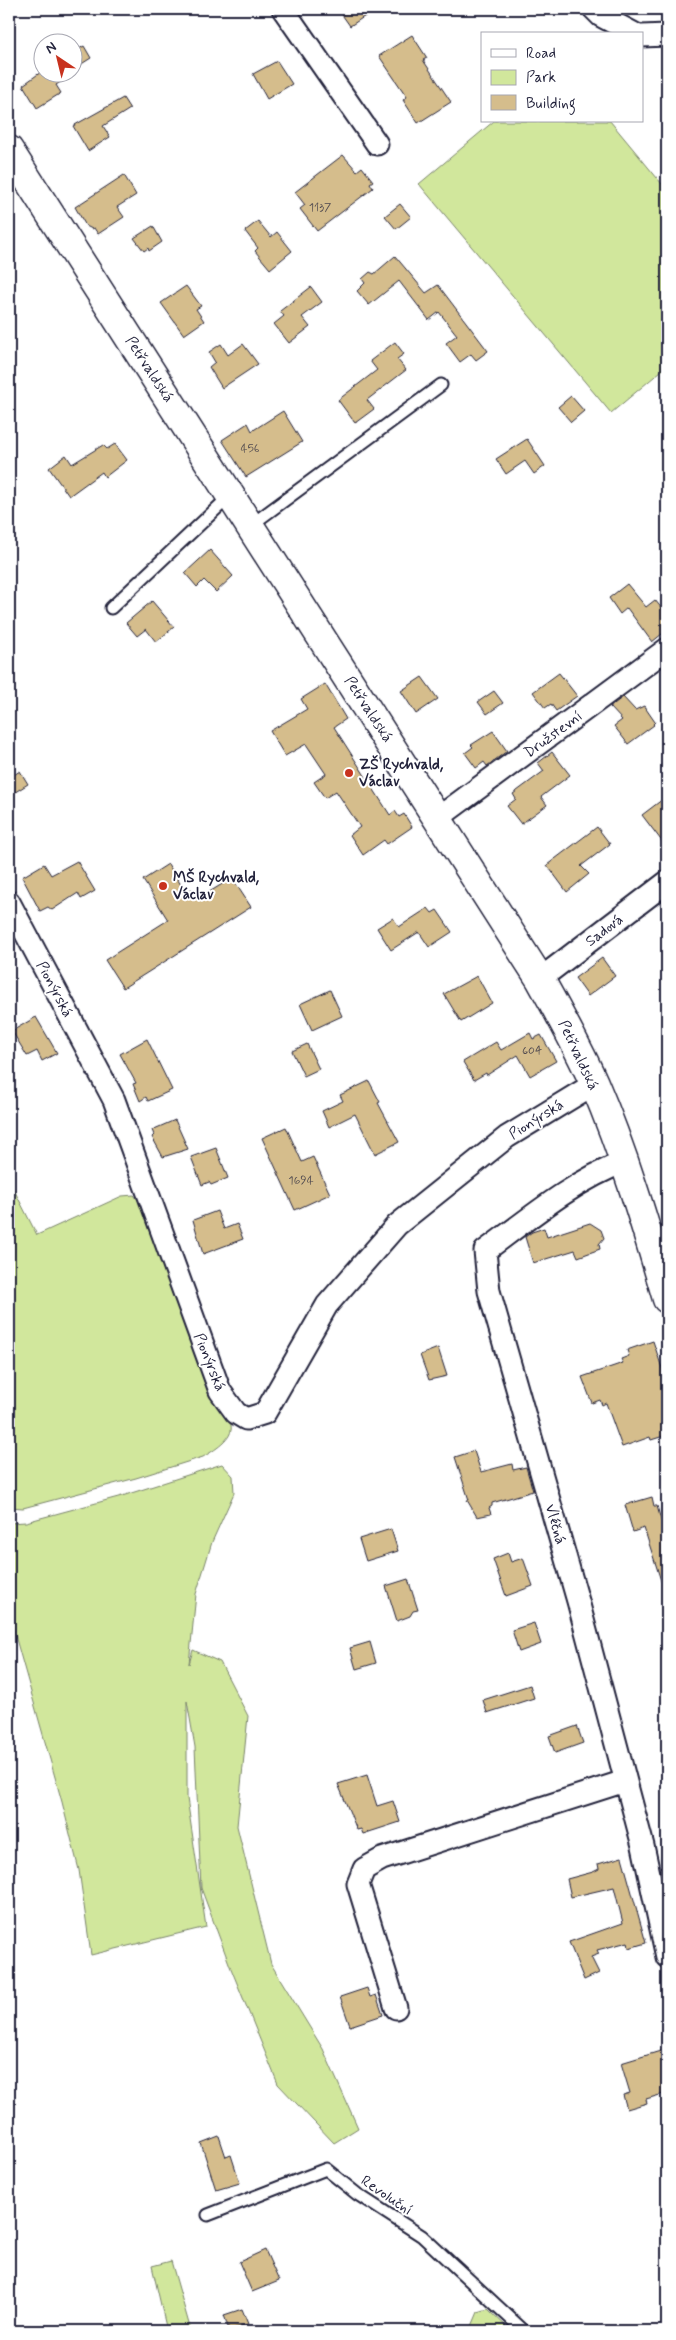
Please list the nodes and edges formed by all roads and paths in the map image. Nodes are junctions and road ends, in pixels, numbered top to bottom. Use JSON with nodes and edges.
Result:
{"nodes":[{"id":1,"x":283,"y":9,"type":"edge"},
{"id":2,"x":594,"y":9,"type":"edge"},
{"id":3,"x":630,"y":32,"type":"edge"},
{"id":4,"x":667,"y":35,"type":"edge"},
{"id":5,"x":644,"y":36,"type":"edge"},
{"id":6,"x":378,"y":144,"type":"dead end"},
{"id":7,"x":9,"y":150,"type":"edge"},
{"id":8,"x":441,"y":385,"type":"dead end"},
{"id":9,"x":232,"y":495,"type":"junction"},
{"id":10,"x":251,"y":525,"type":"junction"},
{"id":11,"x":111,"y":608,"type":"dead end"},
{"id":12,"x":667,"y":649,"type":"edge"},
{"id":13,"x":438,"y":818,"type":"junction"},
{"id":14,"x":667,"y":882,"type":"edge"},
{"id":15,"x":9,"y":902,"type":"edge"},
{"id":16,"x":540,"y":979,"type":"junction"},
{"id":17,"x":594,"y":1084,"type":"junction"},
{"id":18,"x":624,"y":1162,"type":"junction"},
{"id":19,"x":667,"y":1299,"type":"edge"},
{"id":20,"x":625,"y":1781,"type":"junction"},
{"id":21,"x":667,"y":1957,"type":"edge"},
{"id":22,"x":396,"y":2008,"type":"dead end"},
{"id":23,"x":208,"y":2215,"type":"dead end"},
{"id":24,"x":524,"y":2331,"type":"edge"}],
"edges":[{"from":1,"to":6,"type":"street"},
{"from":2,"to":3,"type":"street"},
{"from":4,"to":5,"type":"street"},
{"from":7,"to":9,"type":"street","name":"Petřvaldská"},
{"from":8,"to":10,"type":"lane"},
{"from":9,"to":10,"type":"street","name":"Petřvaldská"},
{"from":9,"to":11,"type":"lane"},
{"from":10,"to":13,"type":"street","name":"Petřvaldská"},
{"from":12,"to":13,"type":"street","name":"Družstevní"},
{"from":13,"to":16,"type":"street","name":"Petřvaldská"},
{"from":14,"to":16,"type":"street","name":"Sadová"},
{"from":15,"to":17,"type":"street","name":"Pionýrská"},
{"from":16,"to":17,"type":"street","name":"Petřvaldská"},
{"from":17,"to":18,"type":"street","name":"Petřvaldská"},
{"from":18,"to":19,"type":"street","name":"Petřvaldská"},
{"from":18,"to":20,"type":"street","name":"Vléčná"},
{"from":20,"to":21,"type":"street","name":"Vléčná"},
{"from":20,"to":22,"type":"street"},
{"from":23,"to":24,"type":"lane","name":"Revoluční"}]}
